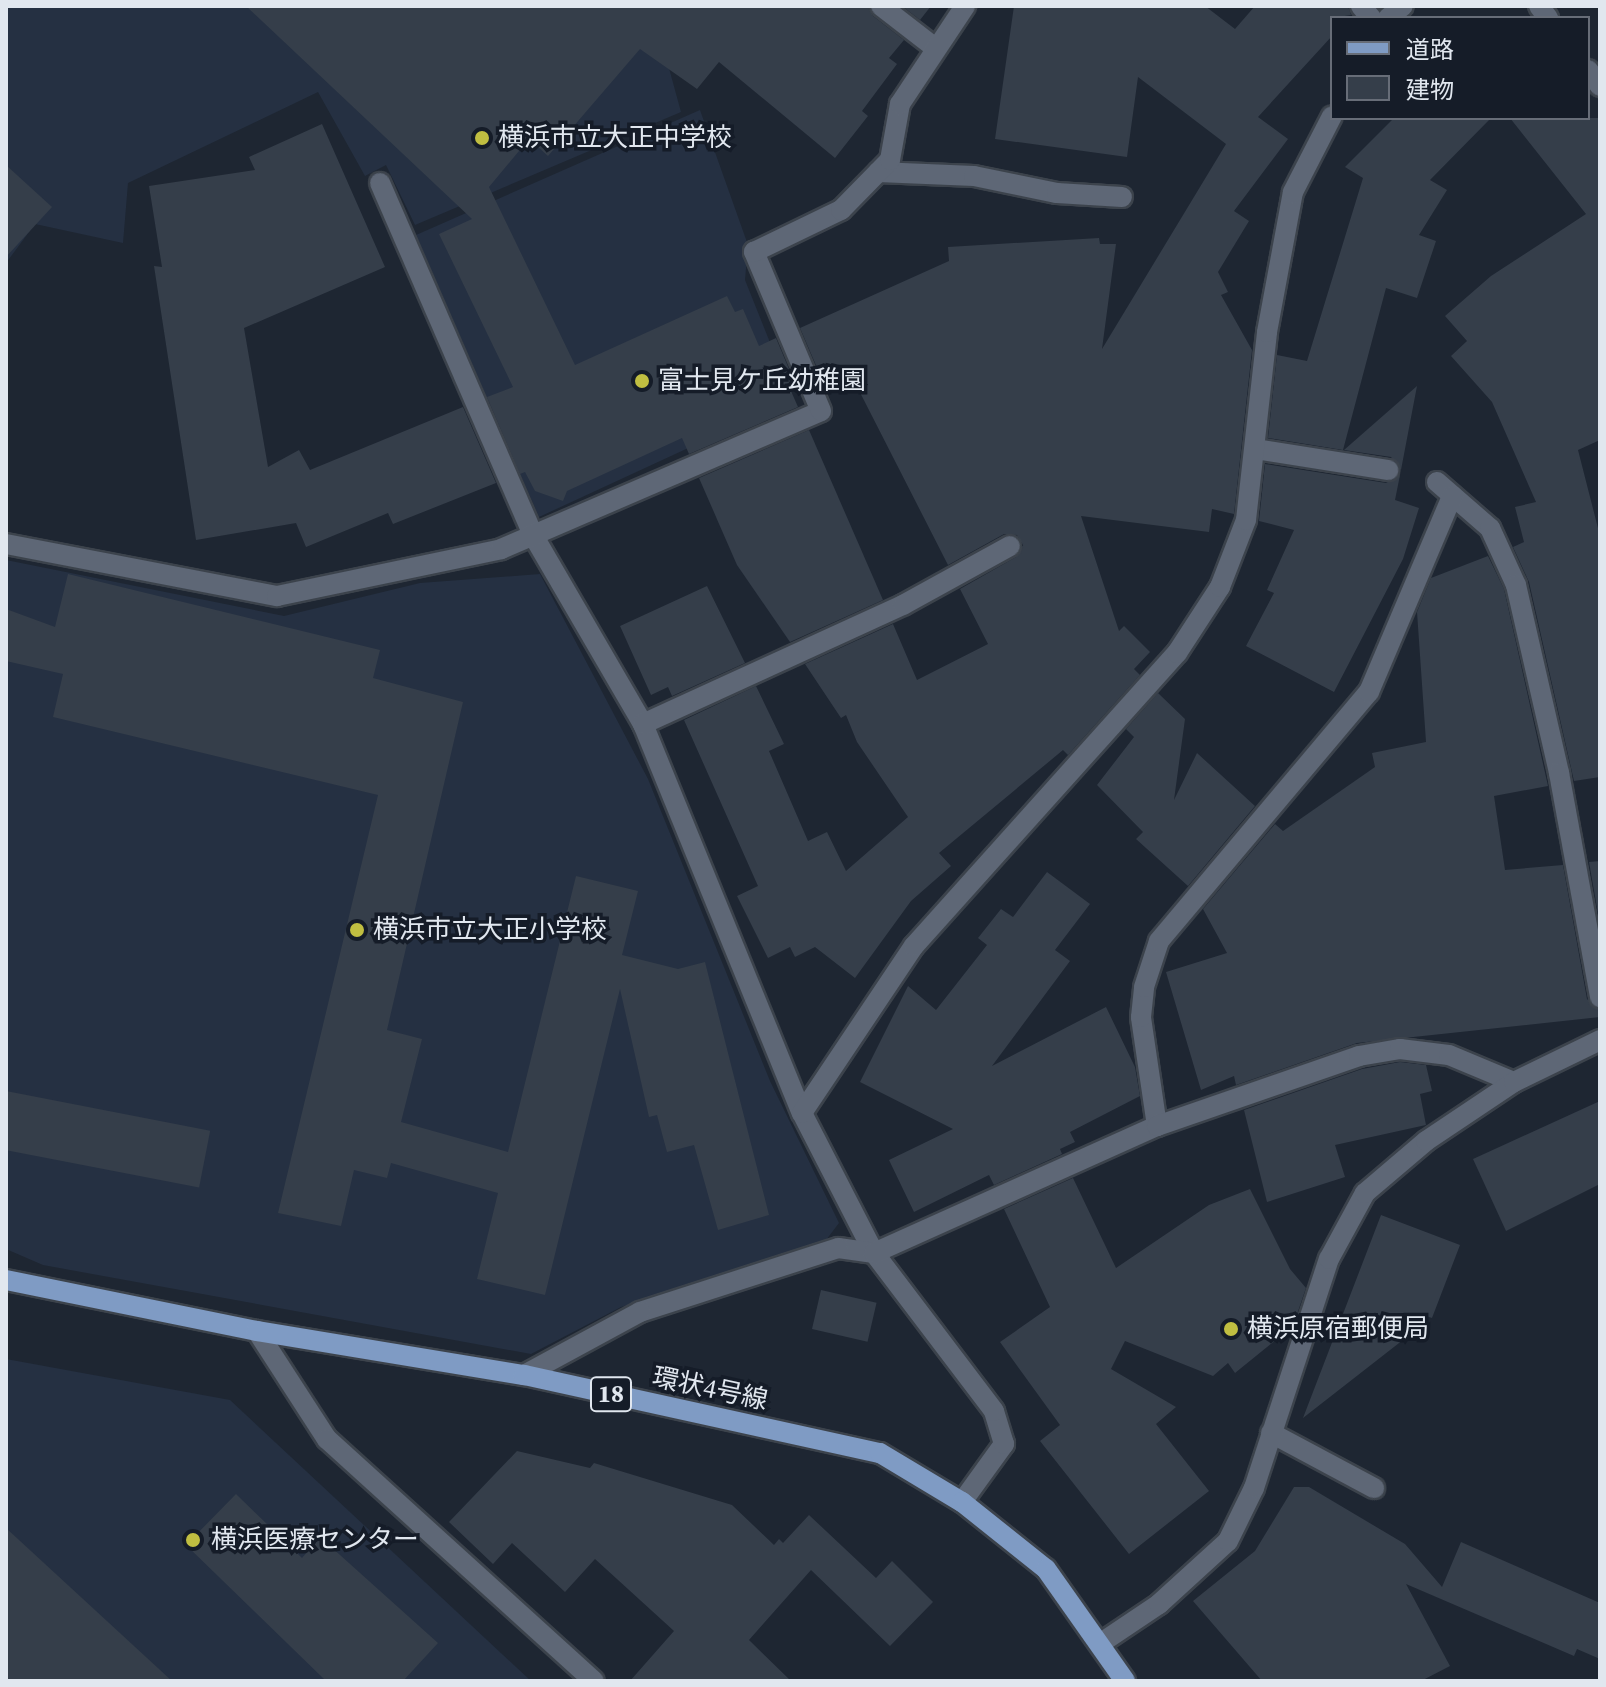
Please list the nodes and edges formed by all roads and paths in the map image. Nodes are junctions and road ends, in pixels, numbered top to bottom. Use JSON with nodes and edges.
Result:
{"nodes":[{"id":1,"x":881,"y":6,"type":"edge"},
{"id":2,"x":965,"y":6,"type":"edge"},
{"id":3,"x":934,"y":47,"type":"junction"},
{"id":4,"x":1330,"y":120,"type":"edge"},
{"id":5,"x":878,"y":172,"type":"junction"},
{"id":6,"x":380,"y":183,"type":"dead end"},
{"id":7,"x":1122,"y":197,"type":"dead end"},
{"id":8,"x":1255,"y":449,"type":"junction"},
{"id":9,"x":1388,"y":470,"type":"dead end"},
{"id":10,"x":533,"y":535,"type":"junction"},
{"id":11,"x":6,"y":544,"type":"edge"},
{"id":12,"x":1010,"y":546,"type":"dead end"},
{"id":13,"x":643,"y":724,"type":"junction"},
{"id":14,"x":1600,"y":997,"type":"edge"},
{"id":15,"x":1600,"y":1040,"type":"edge"},
{"id":16,"x":1514,"y":1082,"type":"junction"},
{"id":17,"x":802,"y":1113,"type":"junction"},
{"id":18,"x":1157,"y":1126,"type":"junction"},
{"id":19,"x":874,"y":1253,"type":"junction"},
{"id":20,"x":6,"y":1280,"type":"edge"},
{"id":21,"x":257,"y":1331,"type":"junction"},
{"id":22,"x":524,"y":1375,"type":"junction"},
{"id":23,"x":1271,"y":1433,"type":"junction"},
{"id":24,"x":1374,"y":1488,"type":"dead end"},
{"id":25,"x":962,"y":1502,"type":"junction"},
{"id":26,"x":1101,"y":1643,"type":"junction"},
{"id":27,"x":594,"y":1681,"type":"edge"},
{"id":28,"x":1125,"y":1681,"type":"edge"}],
"edges":[{"from":1,"to":3,"type":"street"},
{"from":2,"to":3,"type":"street"},
{"from":3,"to":5,"type":"street"},
{"from":4,"to":8,"type":"street"},
{"from":5,"to":7,"type":"street"},
{"from":5,"to":10,"type":"street"},
{"from":6,"to":10,"type":"street"},
{"from":8,"to":9,"type":"street"},
{"from":8,"to":17,"type":"street"},
{"from":10,"to":11,"type":"street"},
{"from":10,"to":13,"type":"street"},
{"from":12,"to":13,"type":"street"},
{"from":13,"to":17,"type":"street"},
{"from":14,"to":18,"type":"street"},
{"from":15,"to":16,"type":"street"},
{"from":16,"to":18,"type":"street"},
{"from":16,"to":23,"type":"street"},
{"from":17,"to":19,"type":"street"},
{"from":18,"to":19,"type":"street"},
{"from":19,"to":22,"type":"street"},
{"from":19,"to":25,"type":"street"},
{"from":20,"to":21,"type":"main road","name":"環状4号線","number":"18"},
{"from":21,"to":22,"type":"main road","name":"環状4号線","number":"18"},
{"from":21,"to":27,"type":"street"},
{"from":22,"to":25,"type":"main road","name":"環状4号線","number":"18"},
{"from":23,"to":24,"type":"street"},
{"from":23,"to":26,"type":"street"},
{"from":25,"to":26,"type":"main road","name":"環状4号線","number":"18"},
{"from":26,"to":28,"type":"main road","name":"環状4号線","number":"18"}]}
